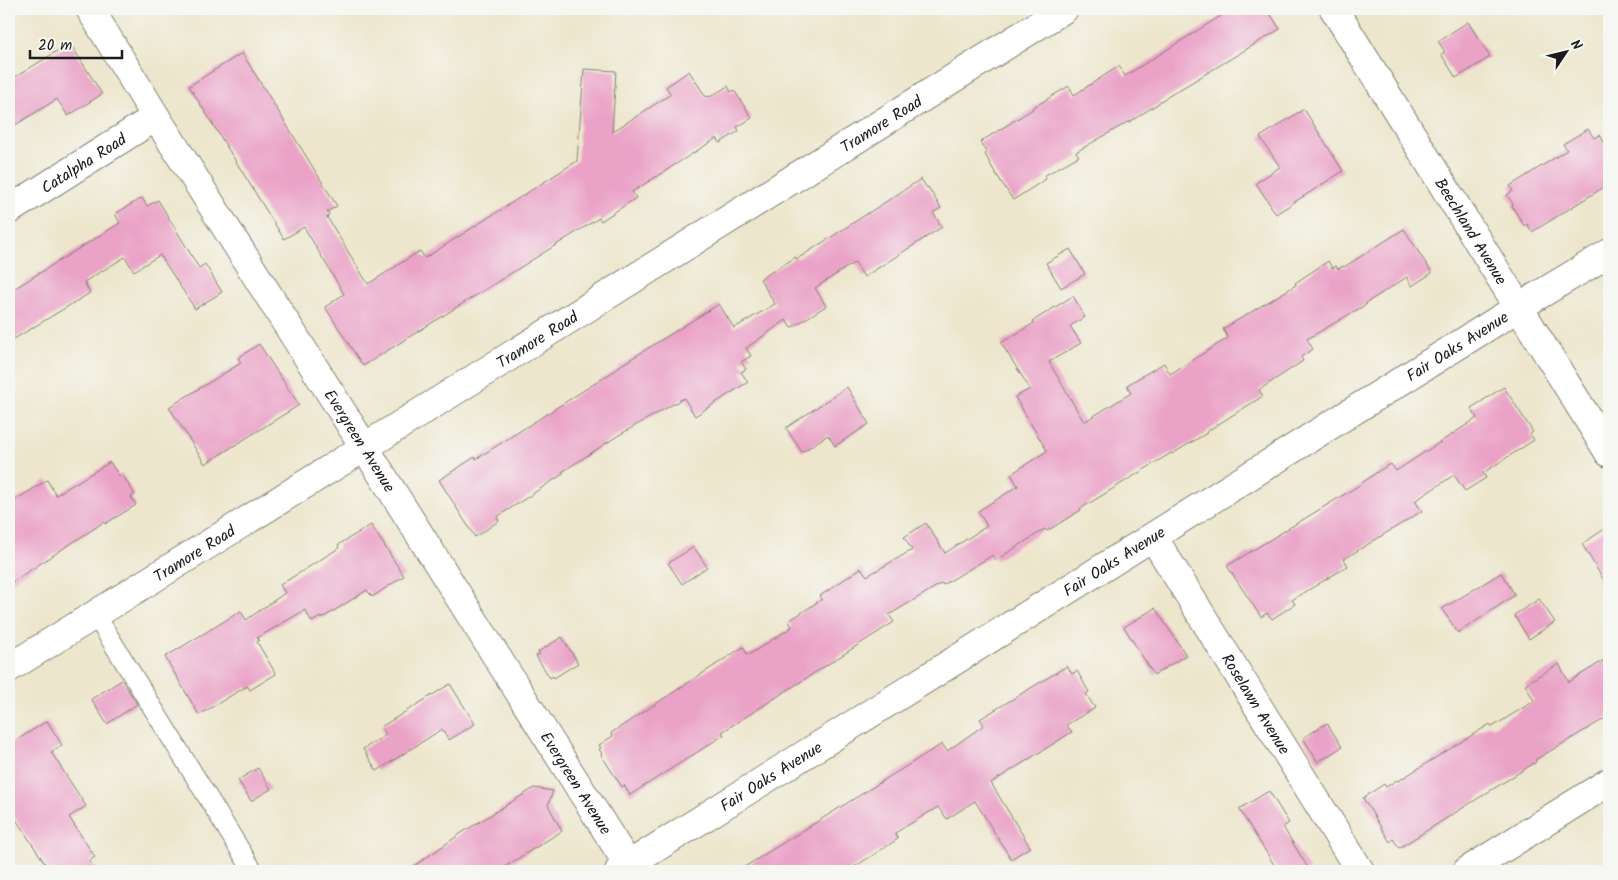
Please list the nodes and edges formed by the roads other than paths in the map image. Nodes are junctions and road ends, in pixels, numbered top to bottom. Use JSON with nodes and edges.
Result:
{"nodes":[{"id":1,"x":90,"y":9,"type":"edge"},
{"id":2,"x":1064,"y":9,"type":"edge"},
{"id":3,"x":1334,"y":9,"type":"edge"},
{"id":4,"x":156,"y":117,"type":"junction"},
{"id":5,"x":9,"y":210,"type":"edge"},
{"id":6,"x":1609,"y":253,"type":"edge"},
{"id":7,"x":1519,"y":307,"type":"junction"},
{"id":8,"x":365,"y":447,"type":"junction"},
{"id":9,"x":1609,"y":453,"type":"edge"},
{"id":10,"x":1153,"y":537,"type":"junction"},
{"id":11,"x":94,"y":614,"type":"junction"},
{"id":12,"x":9,"y":668,"type":"edge"},
{"id":13,"x":1609,"y":782,"type":"edge"},
{"id":14,"x":627,"y":869,"type":"edge"},
{"id":15,"x":253,"y":871,"type":"edge"},
{"id":16,"x":1360,"y":871,"type":"edge"},
{"id":17,"x":1468,"y":871,"type":"edge"}],
"edges":[{"from":1,"to":4,"type":"street","name":"Evergreen Avenue"},
{"from":2,"to":8,"type":"street","name":"Tramore Road"},
{"from":3,"to":7,"type":"street","name":"Beechland Avenue"},
{"from":4,"to":5,"type":"street","name":"Catalpha Road"},
{"from":4,"to":8,"type":"street","name":"Evergreen Avenue"},
{"from":6,"to":7,"type":"street","name":"Fair Oaks Avenue"},
{"from":7,"to":9,"type":"street","name":"Beechland Avenue"},
{"from":7,"to":10,"type":"street","name":"Fair Oaks Avenue"},
{"from":8,"to":11,"type":"street","name":"Tramore Road"},
{"from":8,"to":14,"type":"street","name":"Evergreen Avenue"},
{"from":10,"to":14,"type":"street","name":"Fair Oaks Avenue"},
{"from":10,"to":16,"type":"street","name":"Roselawn Avenue"},
{"from":11,"to":12,"type":"street","name":"Tramore Road"},
{"from":11,"to":15,"type":"lane"},
{"from":13,"to":17,"type":"street"}]}
